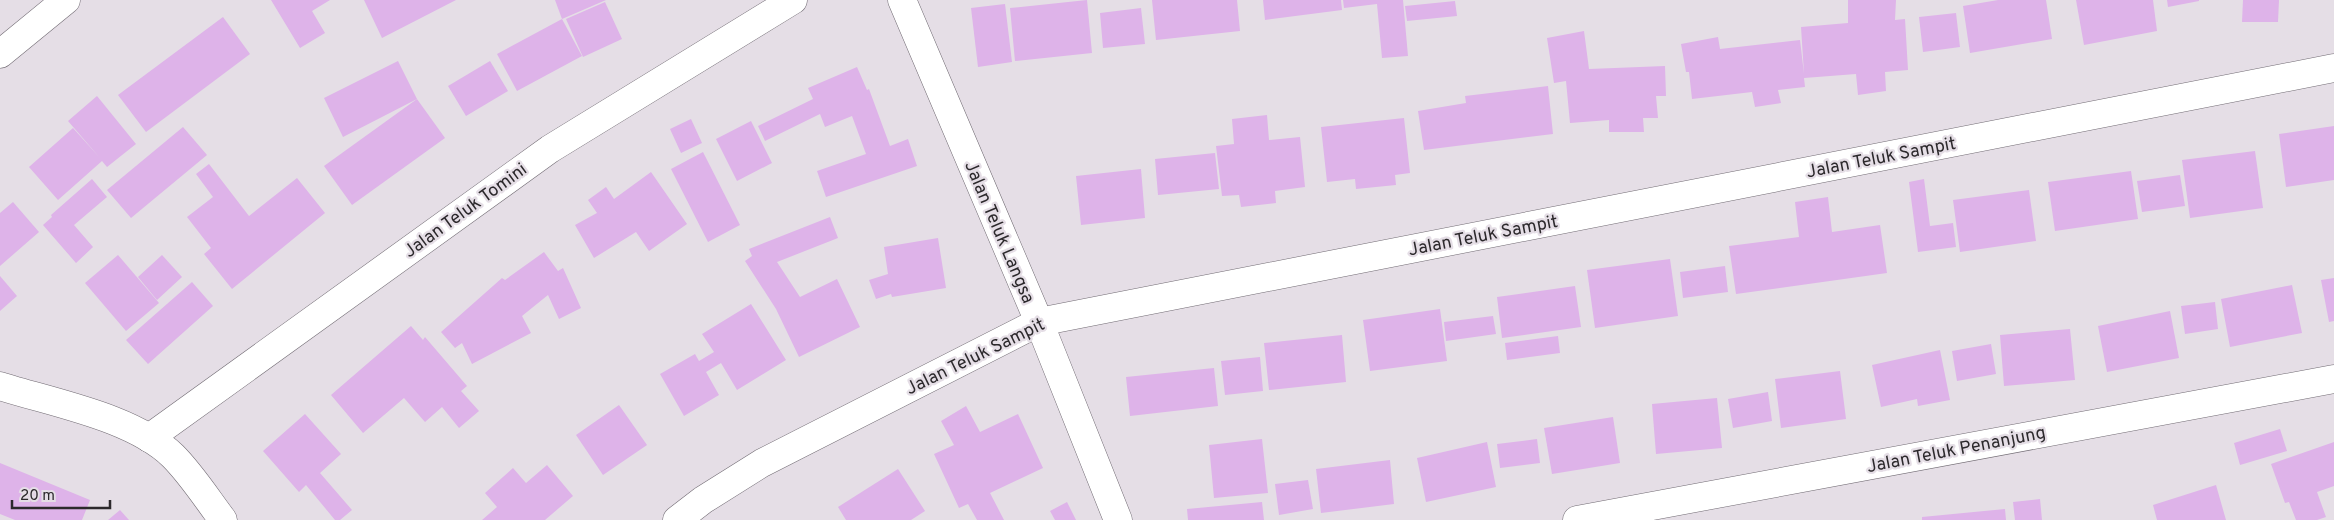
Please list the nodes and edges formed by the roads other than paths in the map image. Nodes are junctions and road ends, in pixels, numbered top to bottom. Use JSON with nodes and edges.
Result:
{"nodes":[{"id":1,"x":66,"y":0,"type":"edge"},
{"id":2,"x":793,"y":0,"type":"edge"},
{"id":3,"x":902,"y":0,"type":"edge"},
{"id":4,"x":0,"y":54,"type":"edge"},
{"id":5,"x":2334,"y":68,"type":"edge"},
{"id":6,"x":1039,"y":322,"type":"junction"},
{"id":7,"x":2334,"y":379,"type":"edge"},
{"id":8,"x":0,"y":386,"type":"edge"},
{"id":9,"x":149,"y":438,"type":"junction"},
{"id":10,"x":223,"y":520,"type":"edge"},
{"id":11,"x":676,"y":520,"type":"edge"},
{"id":12,"x":1118,"y":520,"type":"edge"},
{"id":13,"x":1577,"y":520,"type":"edge"}],
"edges":[{"from":1,"to":4,"type":"street"},
{"from":2,"to":9,"type":"street","name":"Jalan Teluk Tomini"},
{"from":3,"to":6,"type":"street","name":"Jalan Teluk Langsa"},
{"from":5,"to":6,"type":"street","name":"Jalan Teluk Sampit"},
{"from":6,"to":11,"type":"street","name":"Jalan Teluk Sampit"},
{"from":6,"to":12,"type":"street","name":"Jalan Teluk Langsa"},
{"from":7,"to":13,"type":"street","name":"Jalan Teluk Penanjung"},
{"from":8,"to":9,"type":"street"},
{"from":9,"to":10,"type":"street"}]}
